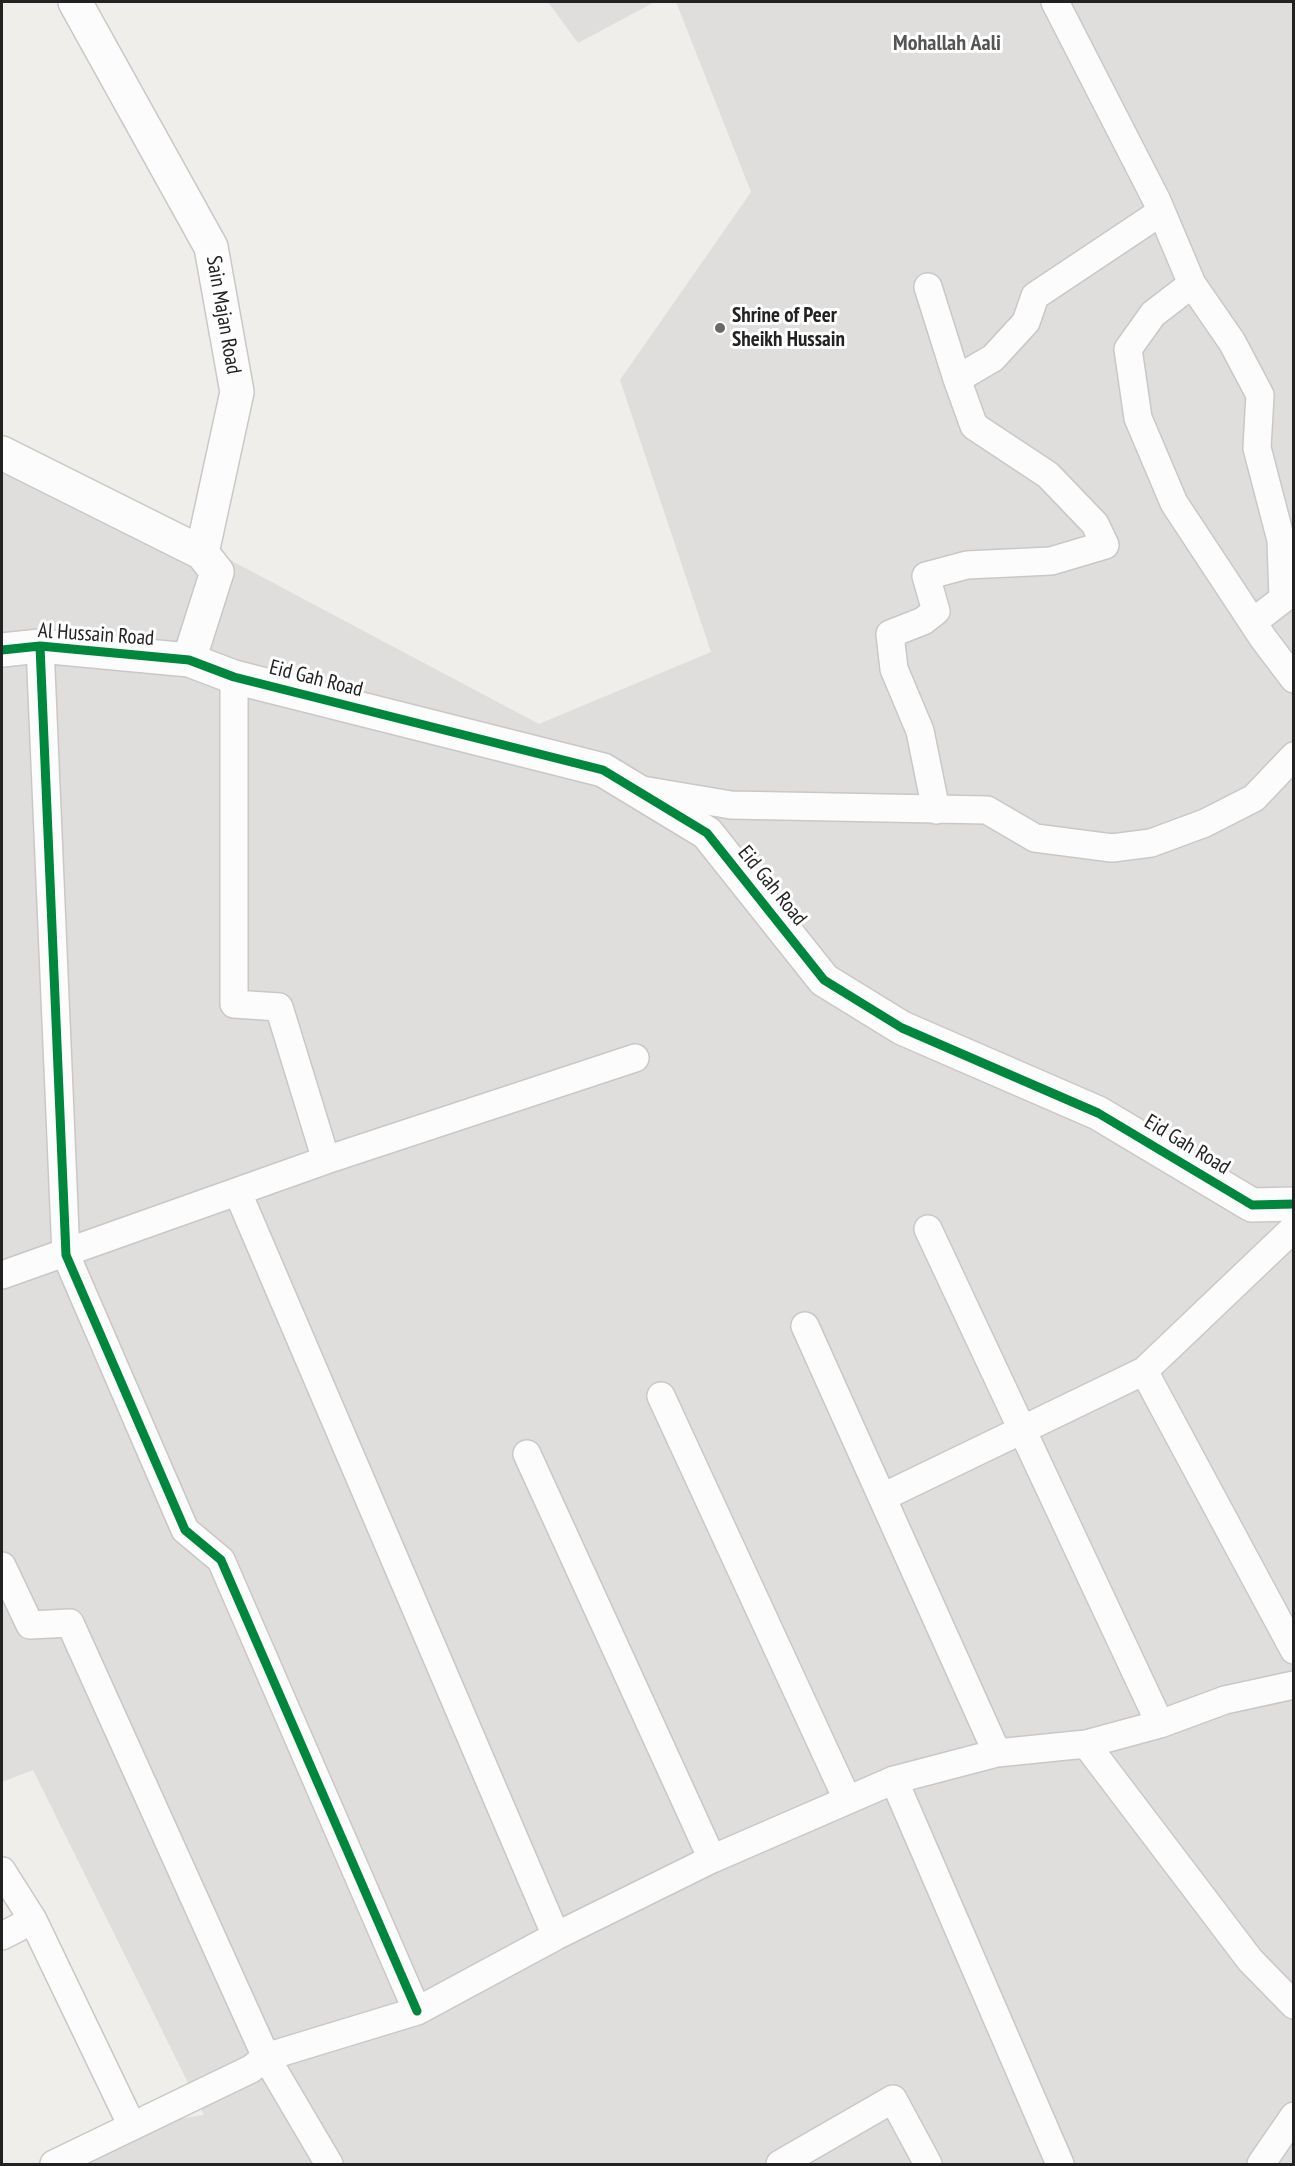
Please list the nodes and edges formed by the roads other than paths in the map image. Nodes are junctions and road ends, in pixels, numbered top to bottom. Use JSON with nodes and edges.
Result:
{"nodes":[{"id":1,"x":75,"y":2,"type":"edge"},
{"id":2,"x":1055,"y":2,"type":"edge"},
{"id":3,"x":1161,"y":212,"type":"junction"},
{"id":4,"x":1192,"y":284,"type":"junction"},
{"id":5,"x":928,"y":286,"type":"dead end"},
{"id":6,"x":957,"y":379,"type":"junction"},
{"id":7,"x":2,"y":453,"type":"edge"},
{"id":8,"x":202,"y":553,"type":"junction"},
{"id":9,"x":1253,"y":622,"type":"junction"},
{"id":10,"x":40,"y":645,"type":"junction"},
{"id":11,"x":2,"y":650,"type":"edge"},
{"id":12,"x":189,"y":660,"type":"junction"},
{"id":13,"x":234,"y":677,"type":"junction"},
{"id":14,"x":1293,"y":679,"type":"edge"},
{"id":15,"x":1293,"y":756,"type":"edge"},
{"id":16,"x":638,"y":789,"type":"junction"},
{"id":17,"x":936,"y":810,"type":"junction"},
{"id":18,"x":635,"y":1058,"type":"dead end"},
{"id":19,"x":326,"y":1160,"type":"junction"},
{"id":20,"x":238,"y":1192,"type":"junction"},
{"id":21,"x":1293,"y":1204,"type":"edge"},
{"id":22,"x":1293,"y":1228,"type":"edge"},
{"id":23,"x":928,"y":1229,"type":"dead end"},
{"id":24,"x":66,"y":1254,"type":"junction"},
{"id":25,"x":2,"y":1275,"type":"edge"},
{"id":26,"x":805,"y":1326,"type":"dead end"},
{"id":27,"x":1144,"y":1371,"type":"junction"},
{"id":28,"x":661,"y":1396,"type":"dead end"},
{"id":29,"x":1022,"y":1431,"type":"junction"},
{"id":30,"x":527,"y":1454,"type":"dead end"},
{"id":31,"x":883,"y":1497,"type":"junction"},
{"id":32,"x":2,"y":1566,"type":"edge"},
{"id":33,"x":1293,"y":1650,"type":"edge"},
{"id":34,"x":1293,"y":1685,"type":"edge"},
{"id":35,"x":1160,"y":1724,"type":"junction"},
{"id":36,"x":1086,"y":1744,"type":"junction"},
{"id":37,"x":997,"y":1753,"type":"junction"},
{"id":38,"x":894,"y":1780,"type":"junction"},
{"id":39,"x":847,"y":1799,"type":"junction"},
{"id":40,"x":712,"y":1859,"type":"junction"},
{"id":41,"x":2,"y":1871,"type":"edge"},
{"id":42,"x":33,"y":1920,"type":"junction"},
{"id":43,"x":2,"y":1936,"type":"edge"},
{"id":44,"x":556,"y":1936,"type":"junction"},
{"id":45,"x":1293,"y":2005,"type":"edge"},
{"id":46,"x":417,"y":2011,"type":"junction"},
{"id":47,"x":266,"y":2057,"type":"junction"},
{"id":48,"x":1293,"y":2116,"type":"edge"},
{"id":49,"x":132,"y":2126,"type":"junction"},
{"id":50,"x":68,"y":2161,"type":"edge"},
{"id":51,"x":329,"y":2164,"type":"edge"},
{"id":52,"x":780,"y":2164,"type":"edge"},
{"id":53,"x":928,"y":2164,"type":"edge"},
{"id":54,"x":1060,"y":2164,"type":"edge"},
{"id":55,"x":1261,"y":2164,"type":"edge"}],
"edges":[{"from":1,"to":8,"type":"street","name":"Sain Majan Road"},
{"from":2,"to":3,"type":"street"},
{"from":3,"to":4,"type":"street"},
{"from":3,"to":6,"type":"street"},
{"from":4,"to":9,"type":"street"},
{"from":4,"to":9,"type":"street"},
{"from":5,"to":6,"type":"street"},
{"from":6,"to":17,"type":"street"},
{"from":7,"to":8,"type":"street"},
{"from":8,"to":12,"type":"street"},
{"from":9,"to":14,"type":"street"},
{"from":10,"to":11,"type":"street","name":"Al Hussain Road"},
{"from":10,"to":12,"type":"street","name":"Al Hussain Road"},
{"from":10,"to":24,"type":"street"},
{"from":12,"to":13,"type":"street","name":"Eid Gah Road"},
{"from":13,"to":16,"type":"street","name":"Eid Gah Road"},
{"from":13,"to":19,"type":"street"},
{"from":15,"to":17,"type":"street"},
{"from":16,"to":17,"type":"street"},
{"from":16,"to":21,"type":"street","name":"Eid Gah Road"},
{"from":18,"to":19,"type":"street"},
{"from":19,"to":20,"type":"street"},
{"from":20,"to":24,"type":"street"},
{"from":20,"to":44,"type":"street"},
{"from":22,"to":27,"type":"street"},
{"from":23,"to":29,"type":"street"},
{"from":24,"to":25,"type":"street"},
{"from":24,"to":46,"type":"street"},
{"from":26,"to":31,"type":"street"},
{"from":27,"to":29,"type":"street"},
{"from":27,"to":33,"type":"street"},
{"from":28,"to":39,"type":"street"},
{"from":29,"to":31,"type":"street"},
{"from":29,"to":35,"type":"street"},
{"from":30,"to":40,"type":"street"},
{"from":31,"to":37,"type":"street"},
{"from":32,"to":47,"type":"street"},
{"from":34,"to":35,"type":"street"},
{"from":35,"to":36,"type":"street"},
{"from":36,"to":37,"type":"street"},
{"from":36,"to":45,"type":"street"},
{"from":37,"to":38,"type":"street"},
{"from":38,"to":39,"type":"street"},
{"from":38,"to":54,"type":"street"},
{"from":39,"to":40,"type":"street"},
{"from":40,"to":44,"type":"street"},
{"from":41,"to":42,"type":"street"},
{"from":42,"to":43,"type":"street"},
{"from":42,"to":49,"type":"street"},
{"from":44,"to":46,"type":"street"},
{"from":46,"to":47,"type":"street"},
{"from":47,"to":49,"type":"street"},
{"from":47,"to":51,"type":"street"},
{"from":48,"to":55,"type":"street"},
{"from":49,"to":50,"type":"street"},
{"from":52,"to":53,"type":"street"}]}
